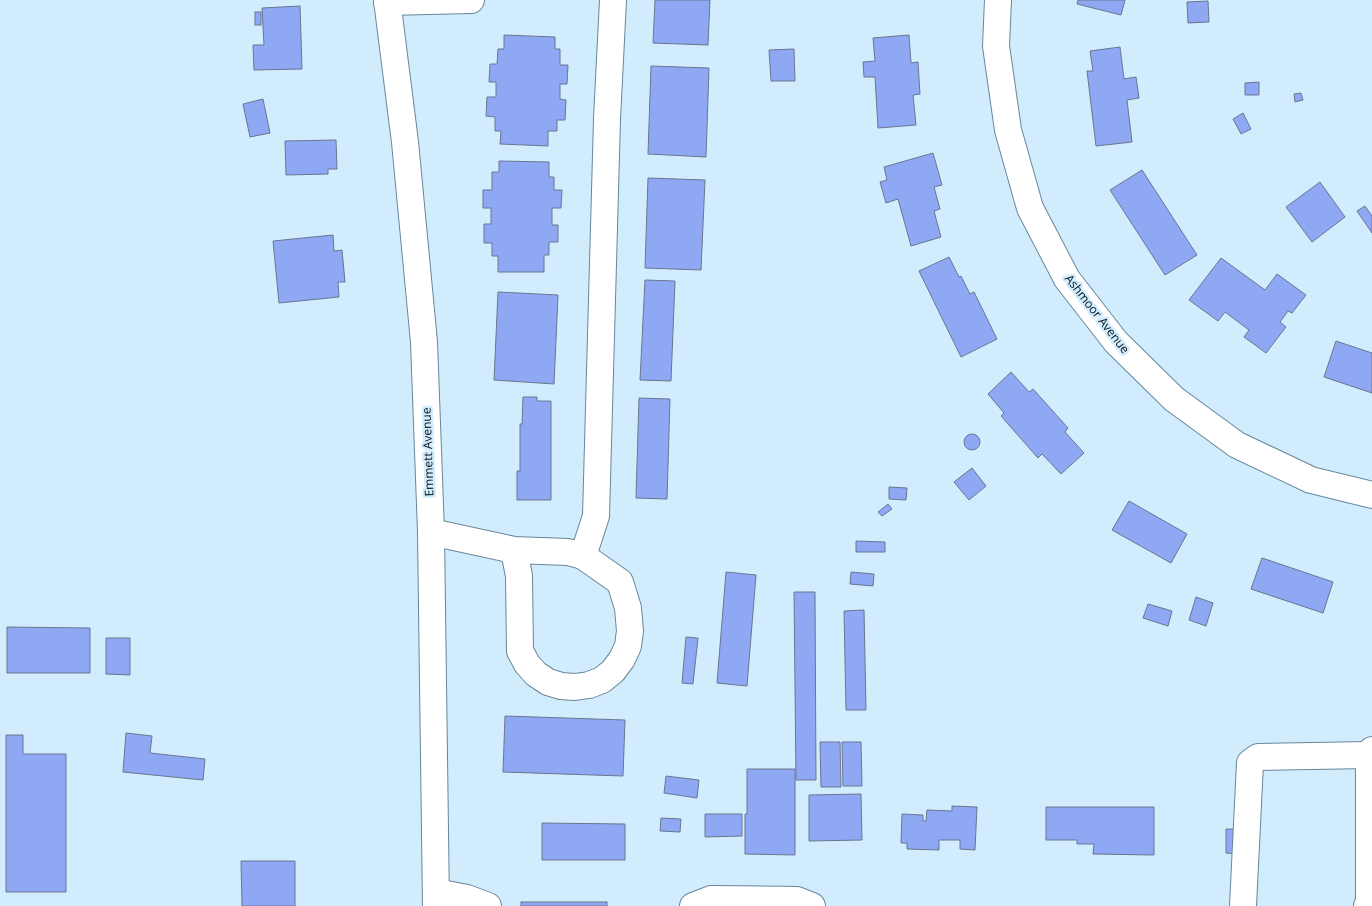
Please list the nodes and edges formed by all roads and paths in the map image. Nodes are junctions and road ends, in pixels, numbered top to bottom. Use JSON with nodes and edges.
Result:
{"nodes":[{"id":1,"x":471,"y":0,"type":"edge"},
{"id":2,"x":613,"y":0,"type":"edge"},
{"id":3,"x":998,"y":0,"type":"edge"},
{"id":4,"x":387,"y":1,"type":"edge"},
{"id":5,"x":1372,"y":496,"type":"edge"},
{"id":6,"x":431,"y":532,"type":"junction"},
{"id":7,"x":514,"y":550,"type":"junction"},
{"id":8,"x":583,"y":556,"type":"junction"},
{"id":9,"x":1371,"y":753,"type":"edge"},
{"id":10,"x":436,"y":899,"type":"edge"},
{"id":11,"x":488,"y":906,"type":"edge"},
{"id":12,"x":693,"y":906,"type":"edge"},
{"id":13,"x":812,"y":906,"type":"edge"},
{"id":14,"x":1243,"y":906,"type":"edge"},
{"id":15,"x":1366,"y":906,"type":"edge"}],
"edges":[{"from":1,"to":4,"type":"street"},
{"from":2,"to":8,"type":"street"},
{"from":3,"to":5,"type":"street","name":"Ashmoor Avenue"},
{"from":4,"to":6,"type":"street","name":"Emmett Avenue"},
{"from":6,"to":7,"type":"street"},
{"from":6,"to":10,"type":"street","name":"Emmett Avenue"},
{"from":7,"to":8,"type":"street"},
{"from":7,"to":8,"type":"street"},
{"from":9,"to":14,"type":"street"},
{"from":9,"to":15,"type":"street"},
{"from":10,"to":11,"type":"street"},
{"from":12,"to":13,"type":"street"}]}
